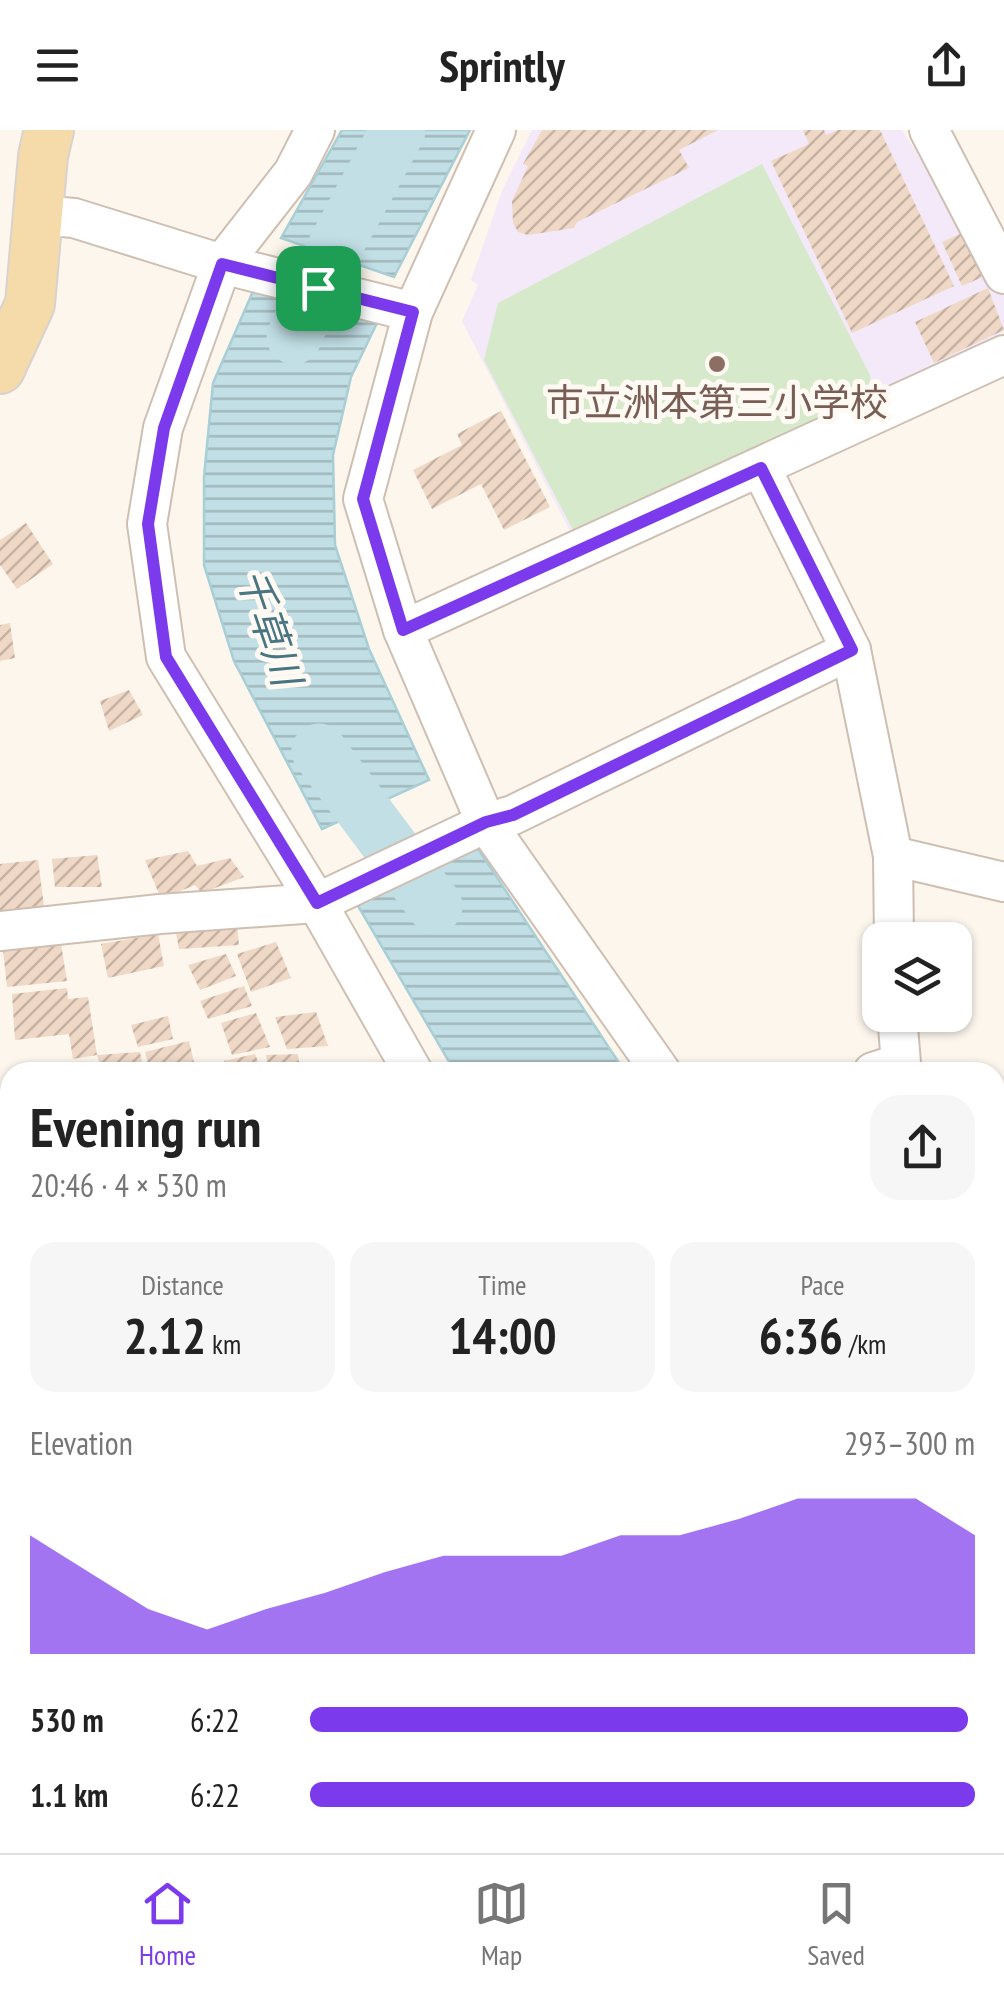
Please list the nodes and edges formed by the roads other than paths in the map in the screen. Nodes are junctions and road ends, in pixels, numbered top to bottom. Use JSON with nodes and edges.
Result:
{"nodes":[{"id":1,"x":49,"y":130,"type":"edge"},
{"id":2,"x":315,"y":130,"type":"edge"},
{"id":3,"x":496,"y":130,"type":"edge"},
{"id":4,"x":928,"y":130,"type":"edge"},
{"id":5,"x":38,"y":216,"type":"junction"},
{"id":6,"x":222,"y":264,"type":"junction"},
{"id":7,"x":1004,"y":274,"type":"edge"},
{"id":8,"x":413,"y":312,"type":"junction"},
{"id":9,"x":1004,"y":355,"type":"edge"},
{"id":10,"x":0,"y":369,"type":"edge"},
{"id":11,"x":761,"y":468,"type":"junction"},
{"id":12,"x":403,"y":630,"type":"junction"},
{"id":13,"x":852,"y":650,"type":"junction"},
{"id":14,"x":486,"y":822,"type":"junction"},
{"id":15,"x":893,"y":856,"type":"junction"},
{"id":16,"x":1004,"y":882,"type":"edge"},
{"id":17,"x":317,"y":903,"type":"junction"},
{"id":18,"x":894,"y":922,"type":"edge"},
{"id":19,"x":0,"y":931,"type":"edge"},
{"id":20,"x":897,"y":1032,"type":"edge"},
{"id":21,"x":408,"y":1062,"type":"edge"},
{"id":22,"x":654,"y":1062,"type":"edge"},
{"id":23,"x":900,"y":1062,"type":"edge"}],
"edges":[{"from":1,"to":5,"type":"main road"},
{"from":2,"to":6,"type":"street"},
{"from":3,"to":8,"type":"street"},
{"from":4,"to":7,"type":"street"},
{"from":5,"to":6,"type":"street"},
{"from":5,"to":10,"type":"main road"},
{"from":6,"to":8,"type":"street"},
{"from":6,"to":17,"type":"street"},
{"from":8,"to":12,"type":"street"},
{"from":9,"to":11,"type":"street"},
{"from":11,"to":12,"type":"street"},
{"from":11,"to":13,"type":"street"},
{"from":12,"to":14,"type":"street"},
{"from":13,"to":14,"type":"street"},
{"from":13,"to":15,"type":"street"},
{"from":14,"to":17,"type":"street"},
{"from":14,"to":22,"type":"street"},
{"from":15,"to":16,"type":"street"},
{"from":15,"to":18,"type":"street"},
{"from":17,"to":19,"type":"street"},
{"from":17,"to":21,"type":"street"},
{"from":20,"to":23,"type":"street"}]}
